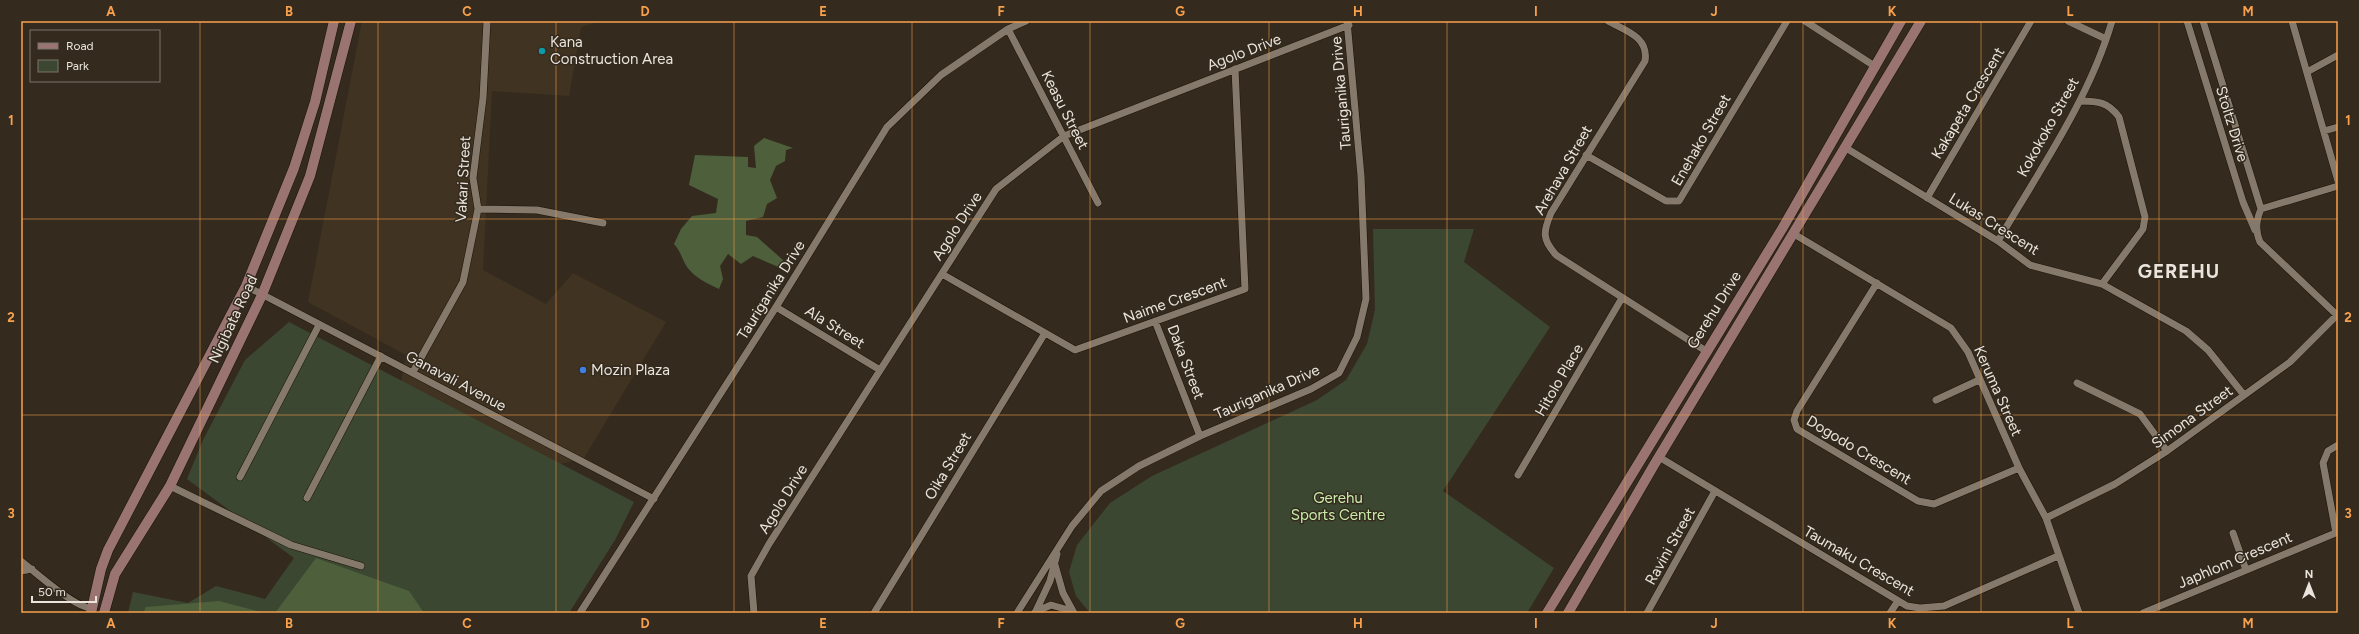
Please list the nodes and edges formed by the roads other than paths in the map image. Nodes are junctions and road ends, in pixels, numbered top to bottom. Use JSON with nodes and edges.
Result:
{"nodes":[{"id":1,"x":334,"y":21,"type":"edge"},
{"id":2,"x":351,"y":21,"type":"edge"},
{"id":3,"x":487,"y":21,"type":"edge"},
{"id":4,"x":1026,"y":21,"type":"edge"},
{"id":5,"x":1608,"y":21,"type":"edge"},
{"id":6,"x":1787,"y":21,"type":"edge"},
{"id":7,"x":1805,"y":21,"type":"edge"},
{"id":8,"x":1901,"y":21,"type":"edge"},
{"id":9,"x":1922,"y":21,"type":"edge"},
{"id":10,"x":2031,"y":21,"type":"edge"},
{"id":11,"x":2068,"y":21,"type":"edge"},
{"id":12,"x":2112,"y":21,"type":"edge"},
{"id":13,"x":2187,"y":21,"type":"edge"},
{"id":14,"x":2203,"y":21,"type":"edge"},
{"id":15,"x":2292,"y":21,"type":"edge"},
{"id":16,"x":1348,"y":23,"type":"edge"},
{"id":17,"x":1008,"y":29,"type":"junction"},
{"id":18,"x":2106,"y":40,"type":"junction"},
{"id":19,"x":2338,"y":55,"type":"edge"},
{"id":20,"x":1876,"y":67,"type":"junction"},
{"id":21,"x":1235,"y":69,"type":"junction"},
{"id":22,"x":2307,"y":72,"type":"junction"},
{"id":23,"x":2080,"y":101,"type":"junction"},
{"id":24,"x":2338,"y":127,"type":"edge"},
{"id":25,"x":2324,"y":131,"type":"junction"},
{"id":26,"x":1064,"y":136,"type":"junction"},
{"id":27,"x":1846,"y":148,"type":"junction"},
{"id":28,"x":1586,"y":155,"type":"junction"},
{"id":29,"x":2338,"y":181,"type":"edge"},
{"id":30,"x":2338,"y":186,"type":"edge"},
{"id":31,"x":1927,"y":198,"type":"junction"},
{"id":32,"x":1098,"y":203,"type":"dead end"},
{"id":33,"x":478,"y":209,"type":"junction"},
{"id":34,"x":2260,"y":209,"type":"junction"},
{"id":35,"x":603,"y":223,"type":"dead end"},
{"id":36,"x":1794,"y":234,"type":"junction"},
{"id":37,"x":2257,"y":234,"type":"junction"},
{"id":38,"x":1998,"y":241,"type":"junction"},
{"id":39,"x":942,"y":274,"type":"junction"},
{"id":40,"x":1877,"y":282,"type":"junction"},
{"id":41,"x":2102,"y":284,"type":"junction"},
{"id":42,"x":246,"y":286,"type":"junction"},
{"id":43,"x":262,"y":295,"type":"junction"},
{"id":44,"x":1622,"y":298,"type":"junction"},
{"id":45,"x":776,"y":307,"type":"junction"},
{"id":46,"x":2337,"y":315,"type":"edge"},
{"id":47,"x":1155,"y":321,"type":"junction"},
{"id":48,"x":319,"y":325,"type":"junction"},
{"id":49,"x":1045,"y":333,"type":"junction"},
{"id":50,"x":1706,"y":351,"type":"junction"},
{"id":51,"x":381,"y":356,"type":"junction"},
{"id":52,"x":880,"y":370,"type":"junction"},
{"id":53,"x":413,"y":372,"type":"junction"},
{"id":54,"x":1979,"y":380,"type":"junction"},
{"id":55,"x":2077,"y":383,"type":"dead end"},
{"id":56,"x":2244,"y":395,"type":"junction"},
{"id":57,"x":1936,"y":400,"type":"dead end"},
{"id":58,"x":1200,"y":436,"type":"junction"},
{"id":59,"x":2338,"y":445,"type":"edge"},
{"id":60,"x":2167,"y":452,"type":"junction"},
{"id":61,"x":1659,"y":457,"type":"junction"},
{"id":62,"x":2019,"y":468,"type":"junction"},
{"id":63,"x":1518,"y":475,"type":"dead end"},
{"id":64,"x":240,"y":477,"type":"dead end"},
{"id":65,"x":170,"y":486,"type":"junction"},
{"id":66,"x":1714,"y":491,"type":"junction"},
{"id":67,"x":307,"y":498,"type":"dead end"},
{"id":68,"x":654,"y":499,"type":"junction"},
{"id":69,"x":2046,"y":518,"type":"junction"},
{"id":70,"x":2337,"y":532,"type":"edge"},
{"id":71,"x":2233,"y":533,"type":"dead end"},
{"id":72,"x":1059,"y":548,"type":"junction"},
{"id":73,"x":2058,"y":556,"type":"junction"},
{"id":74,"x":21,"y":561,"type":"edge"},
{"id":75,"x":361,"y":566,"type":"dead end"},
{"id":76,"x":32,"y":569,"type":"junction"},
{"id":77,"x":2246,"y":570,"type":"junction"},
{"id":78,"x":21,"y":571,"type":"edge"},
{"id":79,"x":1898,"y":601,"type":"junction"},
{"id":80,"x":91,"y":610,"type":"edge"},
{"id":81,"x":104,"y":613,"type":"edge"},
{"id":82,"x":580,"y":613,"type":"edge"},
{"id":83,"x":754,"y":613,"type":"edge"},
{"id":84,"x":874,"y":613,"type":"edge"},
{"id":85,"x":1016,"y":613,"type":"edge"},
{"id":86,"x":1035,"y":613,"type":"edge"},
{"id":87,"x":1070,"y":613,"type":"edge"},
{"id":88,"x":1074,"y":613,"type":"edge"},
{"id":89,"x":1547,"y":613,"type":"edge"},
{"id":90,"x":1568,"y":613,"type":"edge"},
{"id":91,"x":1647,"y":613,"type":"edge"},
{"id":92,"x":1890,"y":613,"type":"edge"},
{"id":93,"x":2079,"y":613,"type":"edge"},
{"id":94,"x":2143,"y":613,"type":"edge"}],
"edges":[{"from":1,"to":42,"type":"street","name":"Nigibata Road"},
{"from":2,"to":43,"type":"street","name":"Nigibata Road"},
{"from":3,"to":33,"type":"street","name":"Vakari Street"},
{"from":4,"to":17,"type":"street","name":"Tauriganika Drive"},
{"from":5,"to":28,"type":"street","name":"Arehava Street"},
{"from":6,"to":28,"type":"street","name":"Enehako Street"},
{"from":7,"to":20,"type":"street"},
{"from":8,"to":20,"type":"street","name":"Gerehu Drive"},
{"from":9,"to":27,"type":"street","name":"Gerehu Drive"},
{"from":10,"to":31,"type":"street","name":"Kakapeta Crescent"},
{"from":11,"to":18,"type":"street"},
{"from":12,"to":18,"type":"street","name":"Kokokoko Street"},
{"from":13,"to":37,"type":"street","name":"Stoltz Drive"},
{"from":14,"to":34,"type":"street","name":"Stoltz Drive"},
{"from":15,"to":22,"type":"street"},
{"from":16,"to":21,"type":"street","name":"Agolo Drive"},
{"from":16,"to":58,"type":"street","name":"Tauriganika Drive"},
{"from":17,"to":26,"type":"street","name":"Keasu Street"},
{"from":17,"to":45,"type":"street","name":"Tauriganika Drive"},
{"from":18,"to":23,"type":"street","name":"Kokokoko Street"},
{"from":19,"to":22,"type":"street"},
{"from":20,"to":50,"type":"street","name":"Gerehu Drive"},
{"from":21,"to":26,"type":"street","name":"Agolo Drive"},
{"from":21,"to":47,"type":"street","name":"Naime Crescent"},
{"from":22,"to":25,"type":"street"},
{"from":23,"to":38,"type":"street","name":"Kokokoko Street"},
{"from":23,"to":41,"type":"street"},
{"from":24,"to":25,"type":"street"},
{"from":25,"to":29,"type":"street"},
{"from":26,"to":32,"type":"street","name":"Keasu Street"},
{"from":26,"to":39,"type":"street","name":"Agolo Drive"},
{"from":27,"to":31,"type":"street","name":"Lukas Crescent"},
{"from":27,"to":36,"type":"street","name":"Gerehu Drive"},
{"from":28,"to":44,"type":"street","name":"Arehava Street"},
{"from":30,"to":34,"type":"street"},
{"from":31,"to":38,"type":"street","name":"Lukas Crescent"},
{"from":33,"to":35,"type":"street"},
{"from":33,"to":53,"type":"street","name":"Vakari Street"},
{"from":34,"to":37,"type":"street","name":"Stoltz Drive"},
{"from":36,"to":40,"type":"street","name":"Keruma Street"},
{"from":36,"to":61,"type":"street","name":"Gerehu Drive"},
{"from":37,"to":46,"type":"street","name":"Stoltz Drive"},
{"from":38,"to":41,"type":"street","name":"Lukas Crescent"},
{"from":39,"to":49,"type":"street","name":"Naime Crescent"},
{"from":39,"to":52,"type":"street","name":"Agolo Drive"},
{"from":40,"to":54,"type":"street","name":"Keruma Street"},
{"from":40,"to":62,"type":"street","name":"Dogodo Crescent"},
{"from":41,"to":56,"type":"street","name":"Lukas Crescent"},
{"from":42,"to":43,"type":"street","name":"Ganavali Avenue"},
{"from":42,"to":80,"type":"street","name":"Nigibata Road"},
{"from":43,"to":48,"type":"street","name":"Ganavali Avenue"},
{"from":43,"to":65,"type":"street","name":"Nigibata Road"},
{"from":44,"to":50,"type":"street","name":"Arehava Street"},
{"from":44,"to":63,"type":"street","name":"Hitolo Place"},
{"from":45,"to":52,"type":"street","name":"Ala Street"},
{"from":45,"to":68,"type":"street","name":"Tauriganika Drive"},
{"from":46,"to":56,"type":"street","name":"Simona Street"},
{"from":47,"to":49,"type":"street","name":"Naime Crescent"},
{"from":47,"to":58,"type":"street","name":"Daka Street"},
{"from":48,"to":51,"type":"street","name":"Ganavali Avenue"},
{"from":48,"to":64,"type":"street"},
{"from":49,"to":84,"type":"street","name":"Oika Street"},
{"from":50,"to":89,"type":"street","name":"Gerehu Drive"},
{"from":51,"to":53,"type":"street","name":"Ganavali Avenue"},
{"from":51,"to":67,"type":"street"},
{"from":52,"to":83,"type":"street","name":"Agolo Drive"},
{"from":53,"to":68,"type":"street","name":"Ganavali Avenue"},
{"from":54,"to":57,"type":"street"},
{"from":54,"to":62,"type":"street","name":"Keruma Street"},
{"from":55,"to":60,"type":"street"},
{"from":56,"to":60,"type":"street","name":"Simona Street"},
{"from":58,"to":72,"type":"street","name":"Tauriganika Drive"},
{"from":59,"to":70,"type":"street"},
{"from":60,"to":69,"type":"street","name":"Simona Street"},
{"from":61,"to":66,"type":"street","name":"Taumaku Crescent"},
{"from":61,"to":90,"type":"street","name":"Gerehu Drive"},
{"from":62,"to":69,"type":"street","name":"Keruma Street"},
{"from":65,"to":75,"type":"street"},
{"from":65,"to":81,"type":"street","name":"Nigibata Road"},
{"from":66,"to":79,"type":"street","name":"Taumaku Crescent"},
{"from":66,"to":91,"type":"street","name":"Ravini Street"},
{"from":68,"to":82,"type":"street","name":"Tauriganika Drive"},
{"from":69,"to":73,"type":"street","name":"Keruma Street"},
{"from":70,"to":77,"type":"street","name":"Japhlom Crescent"},
{"from":71,"to":77,"type":"street"},
{"from":72,"to":85,"type":"street","name":"Tauriganika Drive"},
{"from":72,"to":86,"type":"street","name":"Tauriganika Drive"},
{"from":72,"to":88,"type":"street"},
{"from":73,"to":79,"type":"street","name":"Taumaku Crescent"},
{"from":73,"to":93,"type":"street","name":"Keruma Street"},
{"from":74,"to":76,"type":"street"},
{"from":76,"to":78,"type":"street"},
{"from":76,"to":80,"type":"street"},
{"from":77,"to":94,"type":"street","name":"Japhlom Crescent"},
{"from":79,"to":92,"type":"street"},
{"from":86,"to":87,"type":"street"}]}
